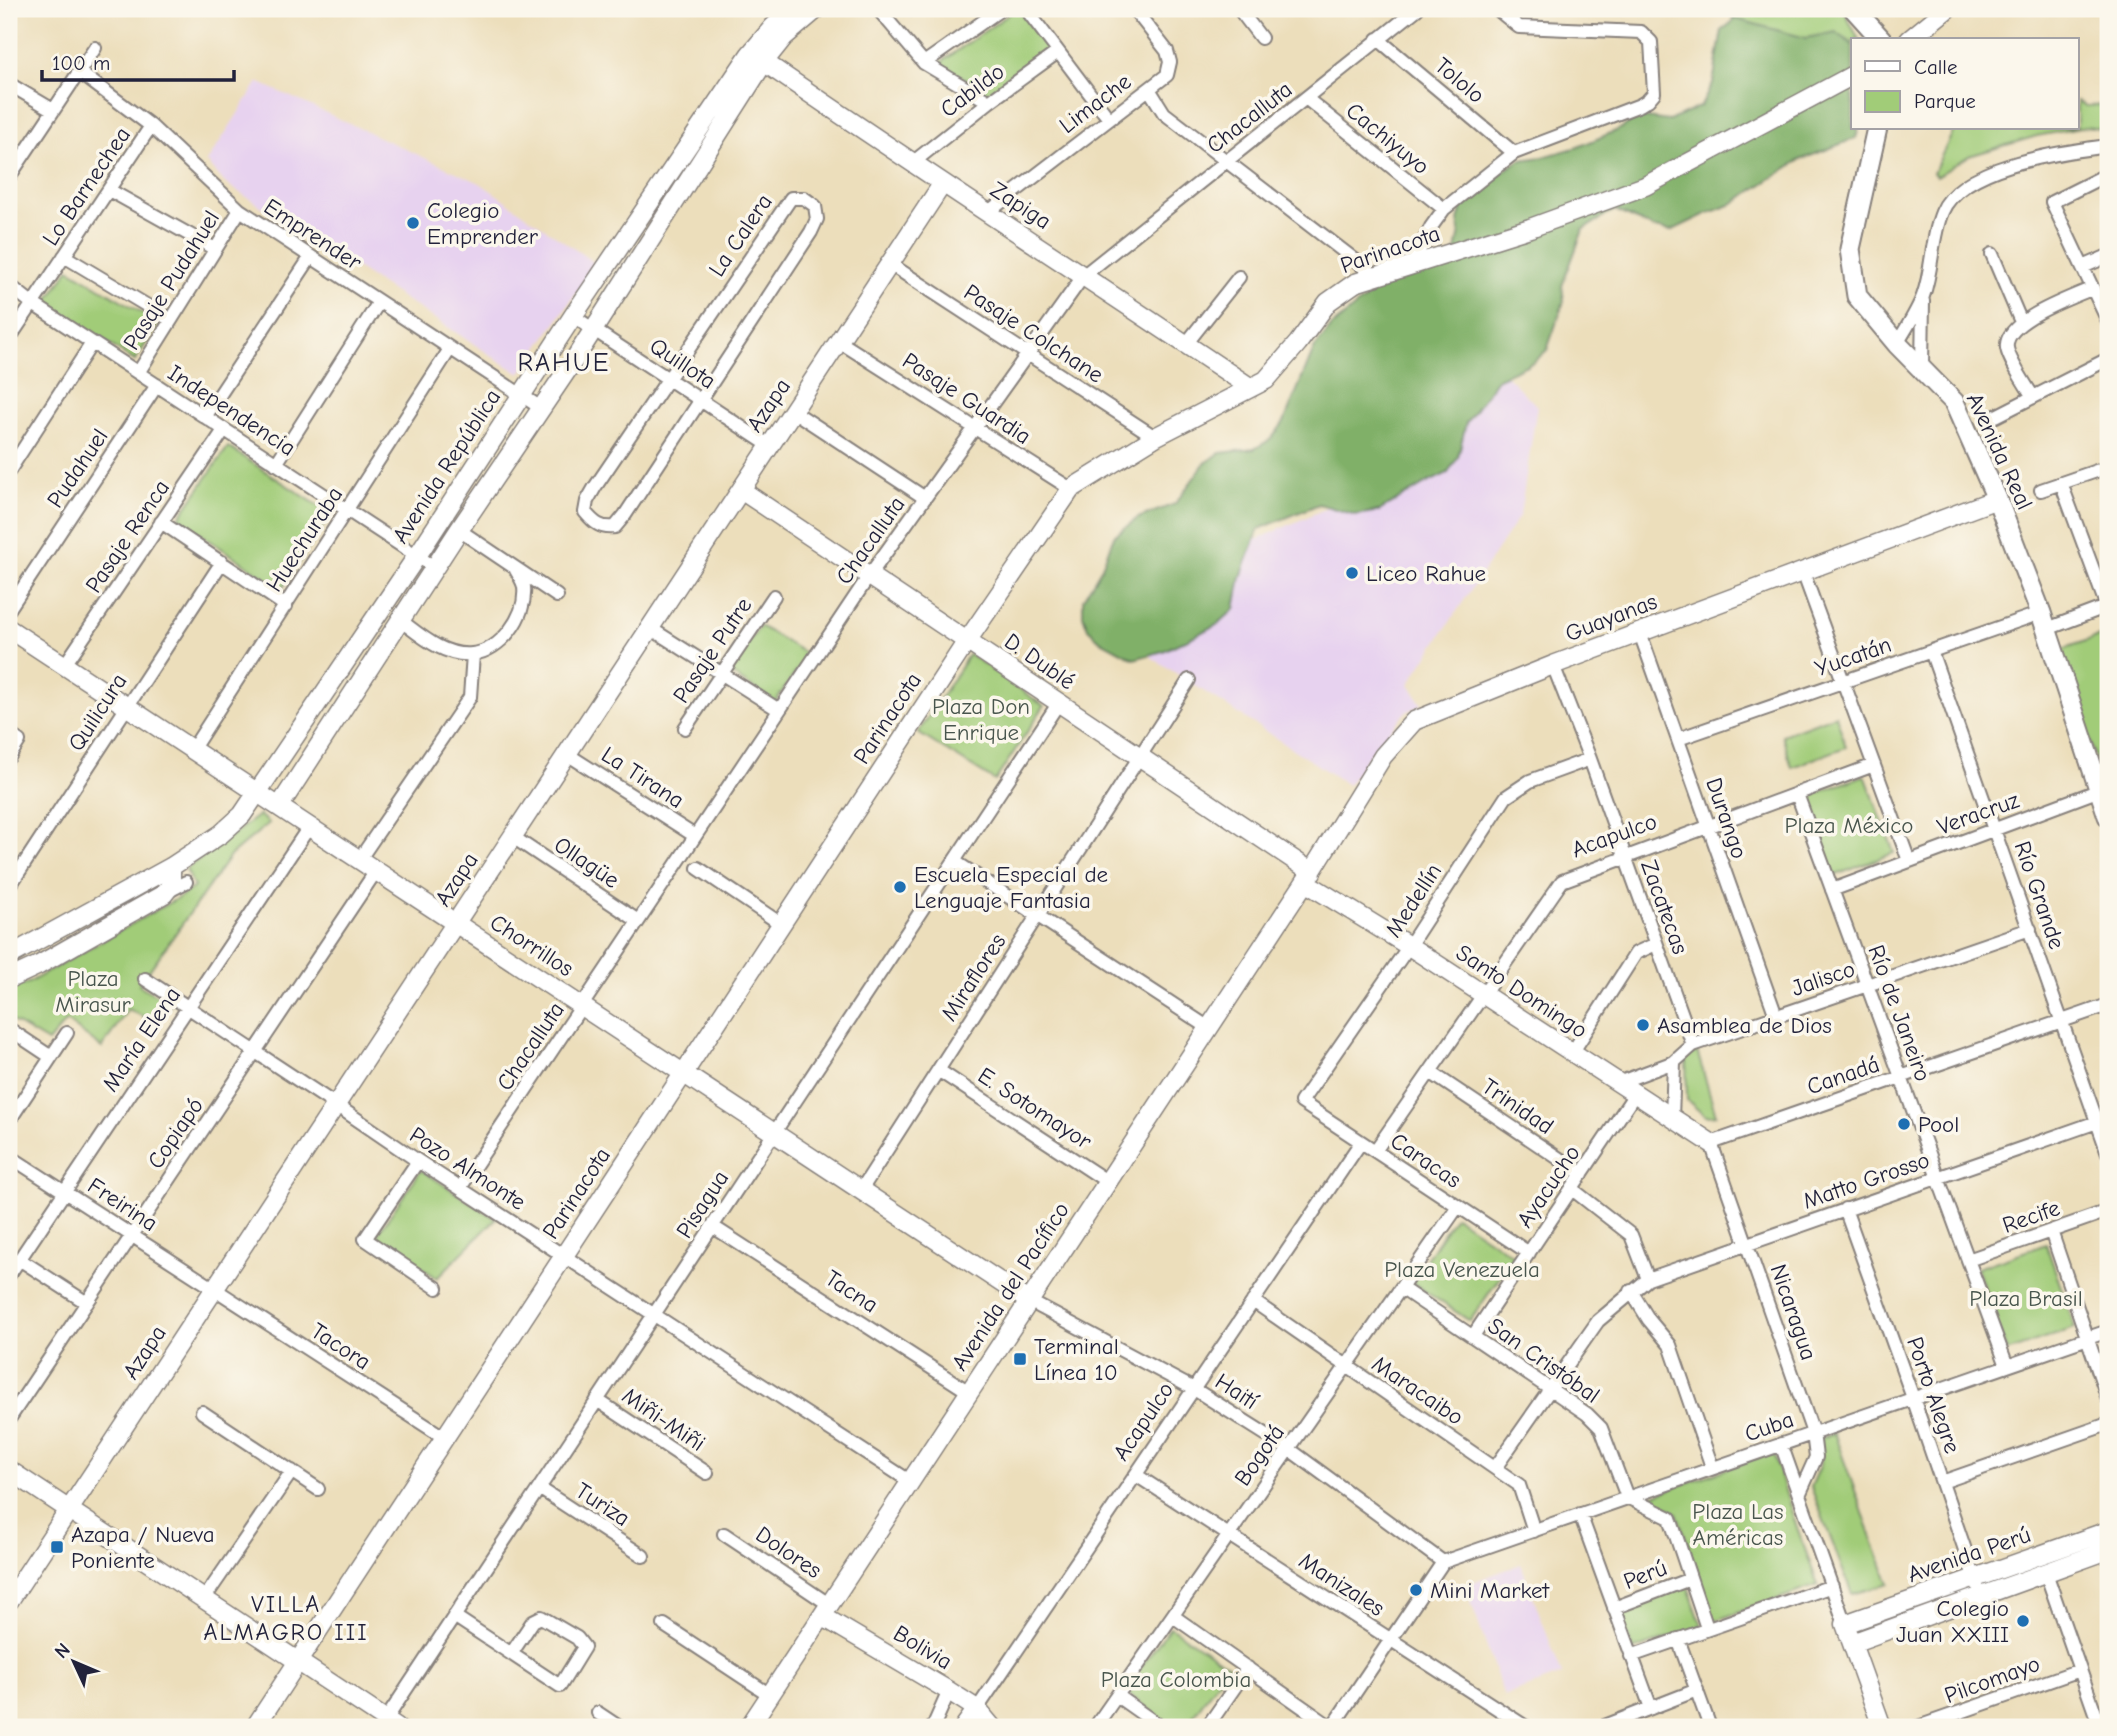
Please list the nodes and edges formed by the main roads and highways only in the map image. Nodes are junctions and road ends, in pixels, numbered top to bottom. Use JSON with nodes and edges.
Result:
{"nodes":[{"id":1,"x":1854,"y":9,"type":"edge"},
{"id":2,"x":1880,"y":38,"type":"edge"},
{"id":3,"x":1877,"y":130,"type":"edge"},
{"id":4,"x":2108,"y":816,"type":"edge"}],
"edges":[{"from":1,"to":2,"type":"main road"},
{"from":3,"to":4,"type":"main road","name":"Avenida Real"}]}
